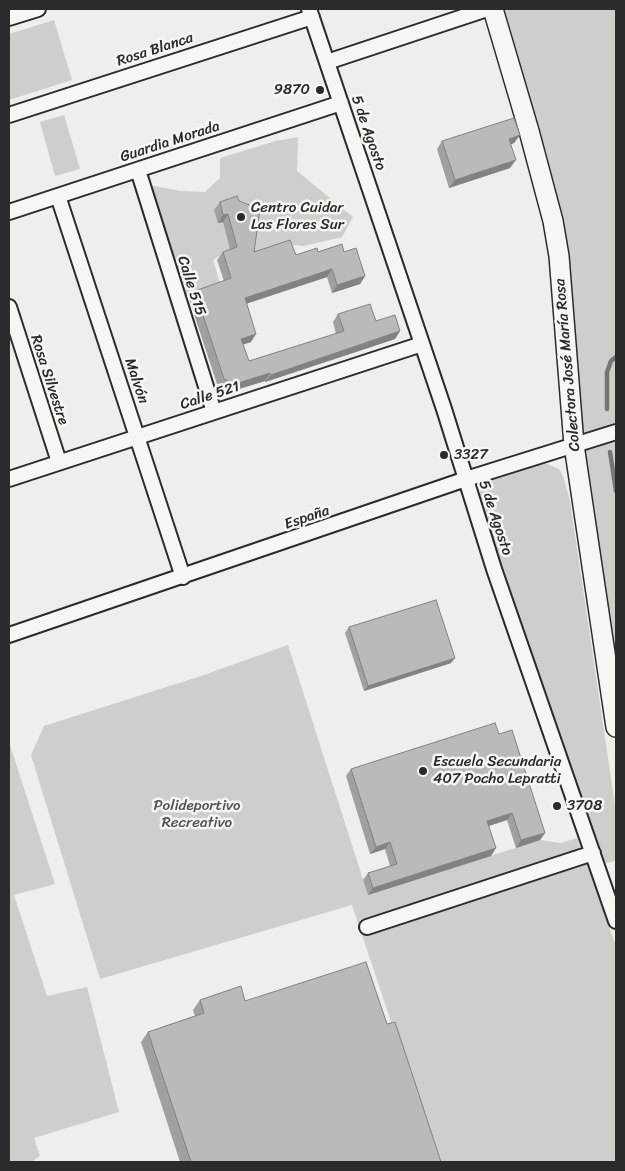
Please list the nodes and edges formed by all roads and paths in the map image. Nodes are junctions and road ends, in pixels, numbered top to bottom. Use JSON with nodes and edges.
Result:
{"nodes":[{"id":1,"x":38,"y":9,"type":"edge"},
{"id":2,"x":487,"y":9,"type":"edge"},
{"id":3,"x":493,"y":9,"type":"edge"},
{"id":4,"x":311,"y":13,"type":"edge"},
{"id":5,"x":9,"y":18,"type":"edge"},
{"id":6,"x":327,"y":62,"type":"junction"},
{"id":7,"x":341,"y":103,"type":"junction"},
{"id":8,"x":9,"y":115,"type":"edge"},
{"id":9,"x":138,"y":170,"type":"junction"},
{"id":10,"x":58,"y":196,"type":"junction"},
{"id":11,"x":9,"y":212,"type":"edge"},
{"id":12,"x":9,"y":307,"type":"edge"},
{"id":13,"x":422,"y":344,"type":"junction"},
{"id":14,"x":214,"y":412,"type":"junction"},
{"id":15,"x":616,"y":432,"type":"edge"},
{"id":16,"x":138,"y":437,"type":"junction"},
{"id":17,"x":574,"y":445,"type":"junction"},
{"id":18,"x":59,"y":462,"type":"junction"},
{"id":19,"x":9,"y":479,"type":"edge"},
{"id":20,"x":466,"y":479,"type":"junction"},
{"id":21,"x":183,"y":577,"type":"junction"},
{"id":22,"x":9,"y":635,"type":"edge"},
{"id":23,"x":616,"y":727,"type":"edge"},
{"id":24,"x":593,"y":853,"type":"junction"},
{"id":25,"x":616,"y":921,"type":"edge"},
{"id":26,"x":367,"y":927,"type":"dead end"}],
"edges":[{"from":1,"to":5,"type":"street"},
{"from":2,"to":6,"type":"street"},
{"from":3,"to":17,"type":"main road","name":"Colectora José María Rosa"},
{"from":4,"to":6,"type":"street","name":"5 de Agosto"},
{"from":4,"to":8,"type":"street","name":"Rosa Blanca"},
{"from":6,"to":7,"type":"street","name":"5 de Agosto"},
{"from":7,"to":9,"type":"street","name":"Guardia Morada"},
{"from":7,"to":13,"type":"street","name":"5 de Agosto"},
{"from":9,"to":10,"type":"street","name":"Guardia Morada"},
{"from":9,"to":14,"type":"street","name":"Calle 515"},
{"from":10,"to":11,"type":"street","name":"Guardia Morada"},
{"from":10,"to":16,"type":"street","name":"Malvón"},
{"from":12,"to":18,"type":"street","name":"Rosa Silvestre"},
{"from":13,"to":14,"type":"street","name":"Calle 521"},
{"from":13,"to":20,"type":"street","name":"5 de Agosto"},
{"from":14,"to":16,"type":"street","name":"Calle 521"},
{"from":15,"to":17,"type":"street","name":"España"},
{"from":16,"to":18,"type":"street","name":"Calle 521"},
{"from":16,"to":21,"type":"street","name":"Malvón"},
{"from":17,"to":20,"type":"street","name":"España"},
{"from":17,"to":23,"type":"main road","name":"Colectora José María Rosa"},
{"from":18,"to":19,"type":"street","name":"Calle 521"},
{"from":20,"to":21,"type":"street","name":"España"},
{"from":20,"to":24,"type":"street","name":"5 de Agosto"},
{"from":21,"to":22,"type":"street","name":"España"},
{"from":24,"to":25,"type":"street","name":"5 de Agosto"},
{"from":24,"to":26,"type":"street"}]}
